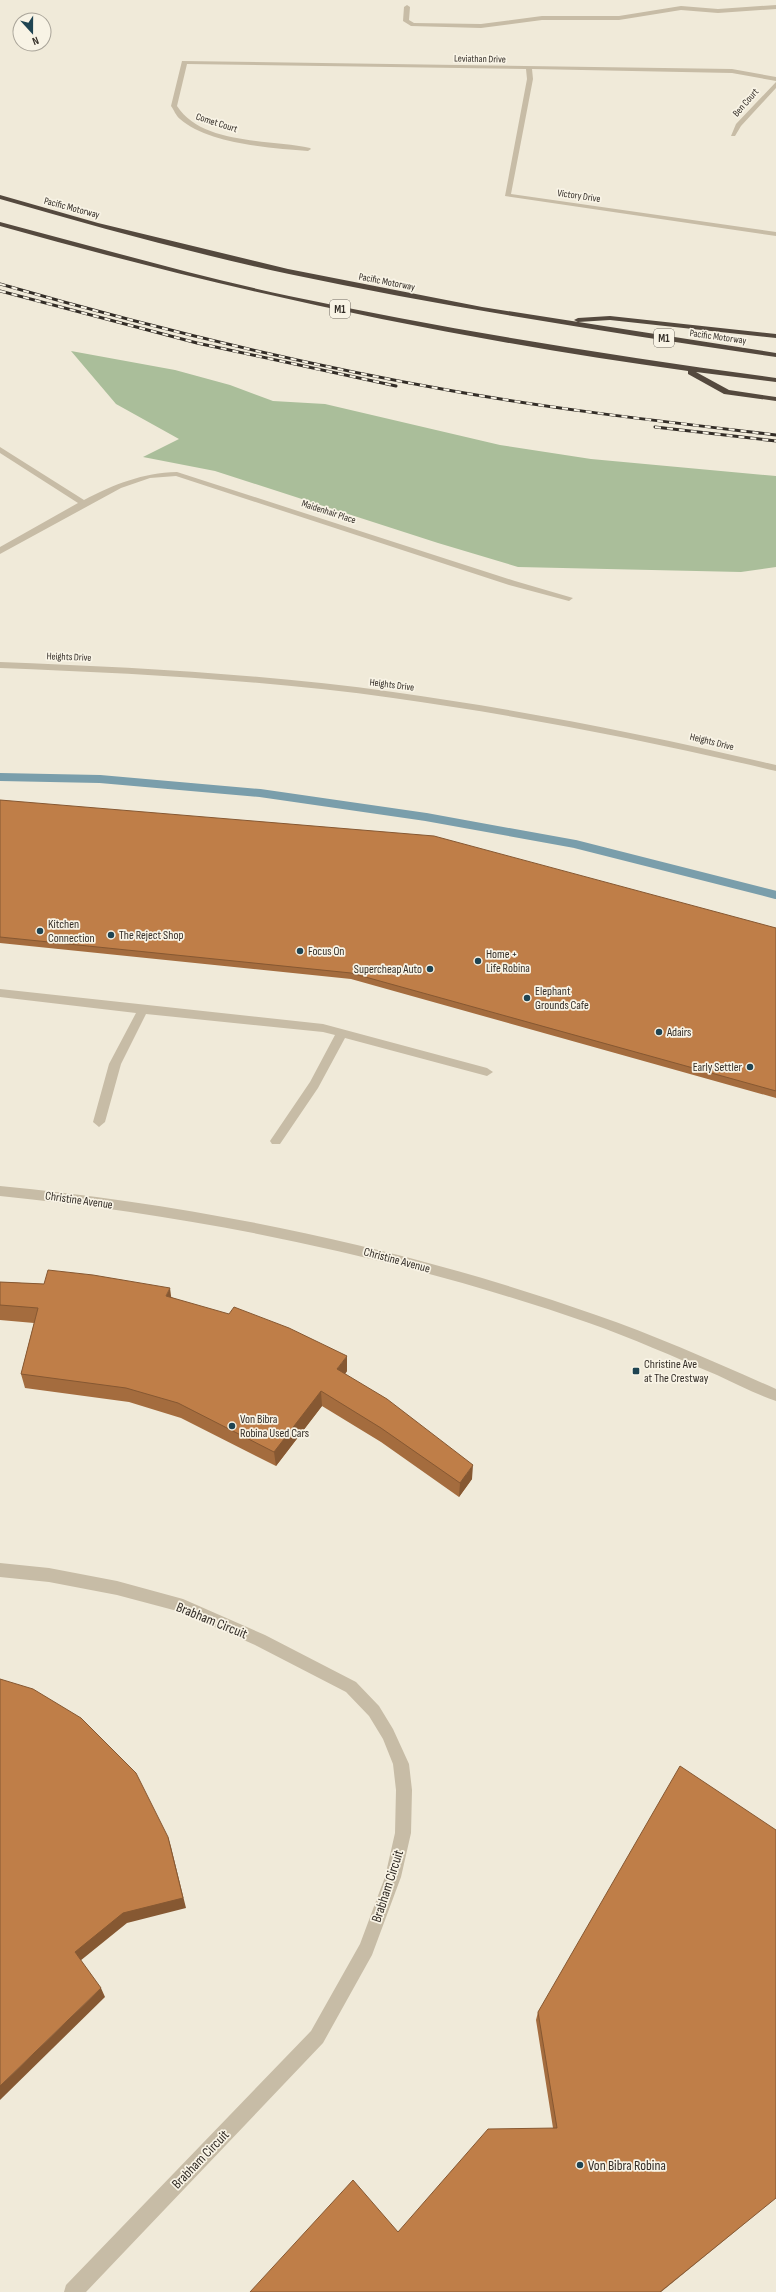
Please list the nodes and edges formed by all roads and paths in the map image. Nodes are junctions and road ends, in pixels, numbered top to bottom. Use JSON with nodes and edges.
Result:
{"nodes":[{"id":1,"x":674,"y":0,"type":"edge"},
{"id":2,"x":407,"y":7,"type":"dead end"},
{"id":3,"x":776,"y":7,"type":"edge"},
{"id":4,"x":681,"y":8,"type":"junction"},
{"id":5,"x":184,"y":62,"type":"joint"},
{"id":6,"x":529,"y":68,"type":"junction"},
{"id":7,"x":776,"y":79,"type":"edge"},
{"id":8,"x":776,"y":84,"type":"edge"},
{"id":9,"x":733,"y":135,"type":"dead end"},
{"id":10,"x":308,"y":149,"type":"dead end"},
{"id":11,"x":0,"y":197,"type":"edge"},
{"id":12,"x":0,"y":224,"type":"edge"},
{"id":13,"x":776,"y":234,"type":"edge"},
{"id":14,"x":551,"y":322,"type":"junction"},
{"id":15,"x":776,"y":336,"type":"edge"},
{"id":16,"x":776,"y":355,"type":"edge"},
{"id":17,"x":685,"y":369,"type":"junction"},
{"id":18,"x":776,"y":380,"type":"edge"},
{"id":19,"x":776,"y":399,"type":"edge"},
{"id":20,"x":0,"y":449,"type":"edge"},
{"id":21,"x":84,"y":503,"type":"junction"},
{"id":22,"x":0,"y":551,"type":"edge"},
{"id":23,"x":569,"y":598,"type":"dead end"},
{"id":24,"x":0,"y":665,"type":"edge"},
{"id":25,"x":776,"y":768,"type":"edge"},
{"id":26,"x":0,"y":993,"type":"edge"},
{"id":27,"x":143,"y":1010,"type":"junction"},
{"id":28,"x":342,"y":1033,"type":"junction"},
{"id":29,"x":487,"y":1072,"type":"dead end"},
{"id":30,"x":99,"y":1122,"type":"dead end"},
{"id":31,"x":276,"y":1141,"type":"dead end"},
{"id":32,"x":0,"y":1191,"type":"edge"},
{"id":33,"x":776,"y":1396,"type":"edge"},
{"id":34,"x":0,"y":1570,"type":"edge"},
{"id":35,"x":74,"y":2292,"type":"edge"}],
"edges":[{"from":1,"to":4,"type":"street"},
{"from":2,"to":4,"type":"street"},
{"from":3,"to":4,"type":"street"},
{"from":5,"to":6,"type":"street","name":"Leviathan Drive"},
{"from":5,"to":10,"type":"street","name":"Comet Court"},
{"from":6,"to":7,"type":"street","name":"Leviathan Drive"},
{"from":6,"to":13,"type":"street","name":"Victory Drive"},
{"from":8,"to":9,"type":"street","name":"Ben Court"},
{"from":11,"to":14,"type":"highway","name":"Pacific Motorway","number":"M1"},
{"from":12,"to":17,"type":"highway","number":"M1"},
{"from":14,"to":15,"type":"highway"},
{"from":14,"to":16,"type":"highway","name":"Pacific Motorway","number":"M1"},
{"from":17,"to":18,"type":"highway","number":"M1"},
{"from":17,"to":19,"type":"highway"},
{"from":20,"to":21,"type":"street"},
{"from":21,"to":22,"type":"street"},
{"from":21,"to":23,"type":"street","name":"Maidenhair Place"},
{"from":24,"to":25,"type":"street","name":"Heights Drive"},
{"from":26,"to":27,"type":"street"},
{"from":27,"to":28,"type":"street"},
{"from":27,"to":30,"type":"street"},
{"from":28,"to":29,"type":"street"},
{"from":28,"to":31,"type":"street"},
{"from":32,"to":33,"type":"street","name":"Christine Avenue"},
{"from":34,"to":35,"type":"street","name":"Brabham Circuit"}]}
